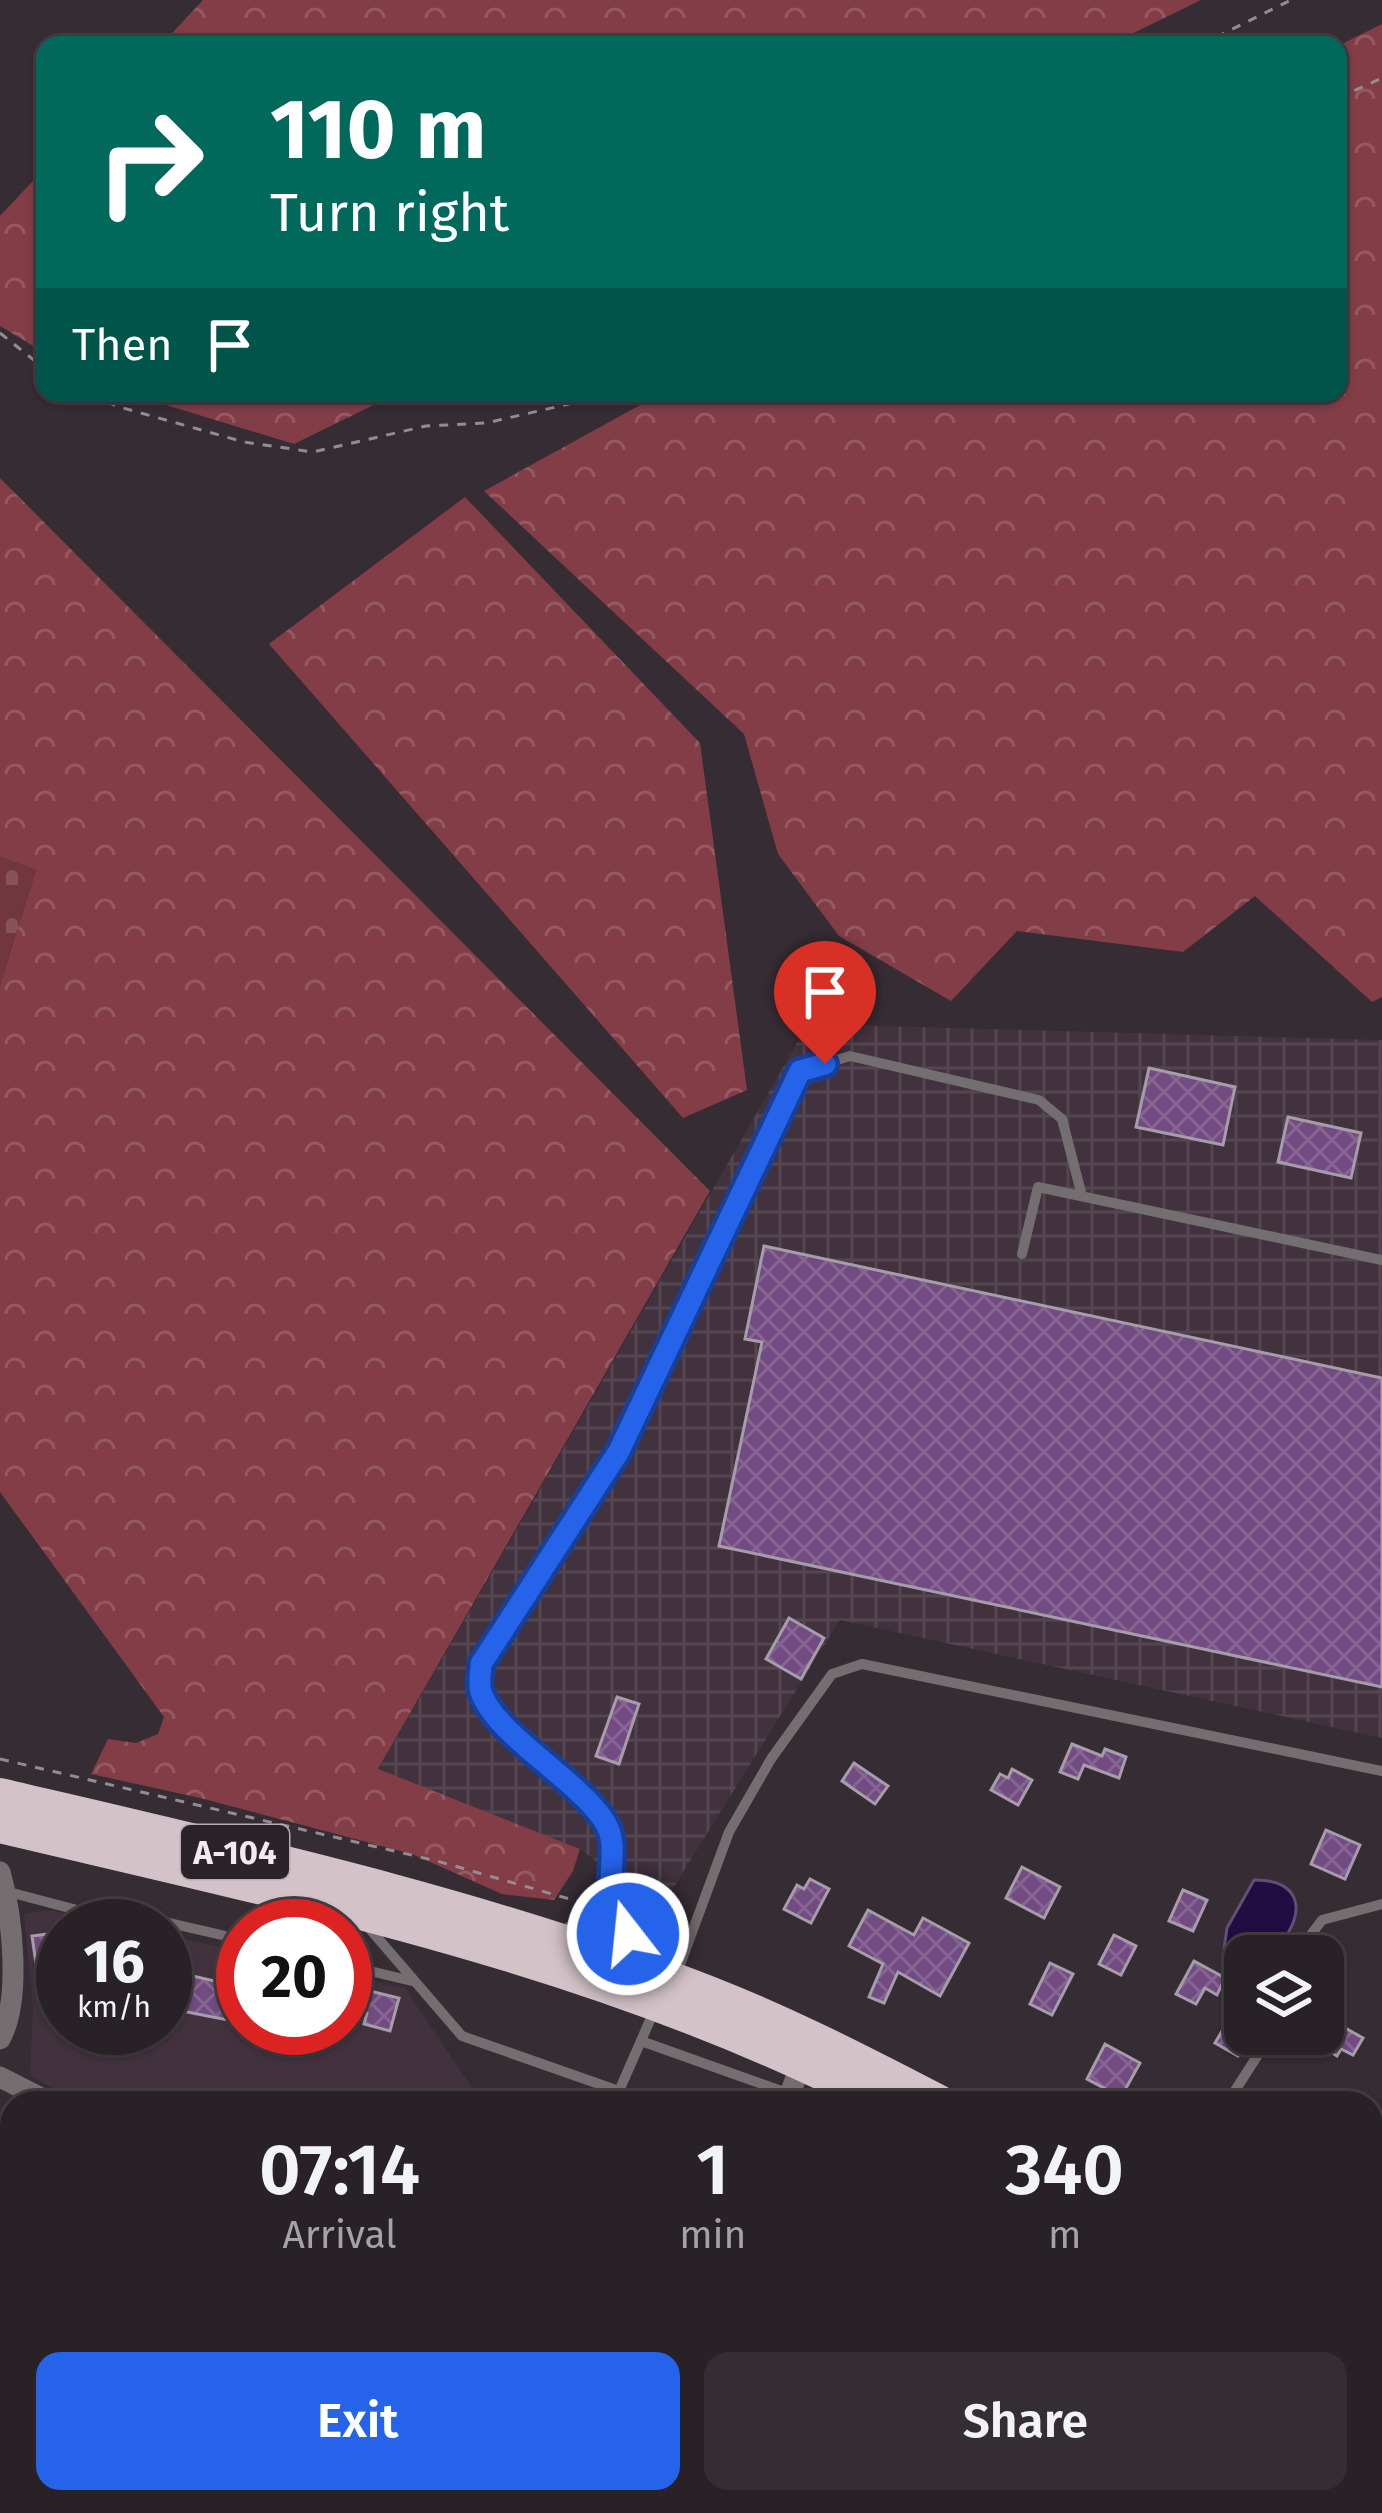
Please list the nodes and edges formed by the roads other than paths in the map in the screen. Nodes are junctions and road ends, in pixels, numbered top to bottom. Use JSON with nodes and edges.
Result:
{"nodes":[{"id":1,"x":1082,"y":1196,"type":"junction"},
{"id":2,"x":1022,"y":1254,"type":"dead end"},
{"id":3,"x":1382,"y":1259,"type":"edge"},
{"id":4,"x":1382,"y":1772,"type":"edge"},
{"id":5,"x":0,"y":1796,"type":"edge"},
{"id":6,"x":0,"y":1825,"type":"edge"},
{"id":7,"x":3,"y":1882,"type":"edge"},
{"id":8,"x":610,"y":1883,"type":"junction"},
{"id":9,"x":302,"y":1899,"type":"edge"},
{"id":10,"x":1382,"y":1904,"type":"edge"},
{"id":11,"x":372,"y":1917,"type":"edge"},
{"id":12,"x":5,"y":1930,"type":"edge"},
{"id":13,"x":372,"y":1932,"type":"edge"},
{"id":14,"x":216,"y":1934,"type":"edge"},
{"id":15,"x":535,"y":1935,"type":"junction"},
{"id":16,"x":1310,"y":1935,"type":"edge"},
{"id":17,"x":372,"y":1971,"type":"edge"},
{"id":18,"x":415,"y":1981,"type":"junction"},
{"id":19,"x":666,"y":1988,"type":"junction"},
{"id":20,"x":0,"y":2038,"type":"edge"},
{"id":21,"x":640,"y":2041,"type":"junction"},
{"id":22,"x":1258,"y":2055,"type":"edge"},
{"id":23,"x":795,"y":2087,"type":"edge"},
{"id":24,"x":916,"y":2091,"type":"edge"},
{"id":25,"x":1235,"y":2091,"type":"edge"}],
"edges":[{"from":1,"to":2,"type":"lane"},
{"from":1,"to":3,"type":"lane"},
{"from":1,"to":8,"type":"lane"},
{"from":4,"to":19,"type":"lane"},
{"from":5,"to":15,"type":"highway","number":"А-104"},
{"from":6,"to":9,"type":"highway","number":"А-104"},
{"from":7,"to":12,"type":"street"},
{"from":7,"to":14,"type":"lane"},
{"from":8,"to":15,"type":"lane"},
{"from":8,"to":19,"type":"lane"},
{"from":10,"to":16,"type":"lane"},
{"from":11,"to":19,"type":"highway","number":"А-104"},
{"from":12,"to":20,"type":"street"},
{"from":13,"to":18,"type":"lane"},
{"from":15,"to":19,"type":"highway","number":"А-104"},
{"from":17,"to":18,"type":"lane"},
{"from":18,"to":21,"type":"lane"},
{"from":19,"to":21,"type":"lane"},
{"from":19,"to":23,"type":"highway","number":"А-104"},
{"from":19,"to":24,"type":"highway","number":"А-104"},
{"from":21,"to":23,"type":"lane"},
{"from":22,"to":25,"type":"lane"}]}
